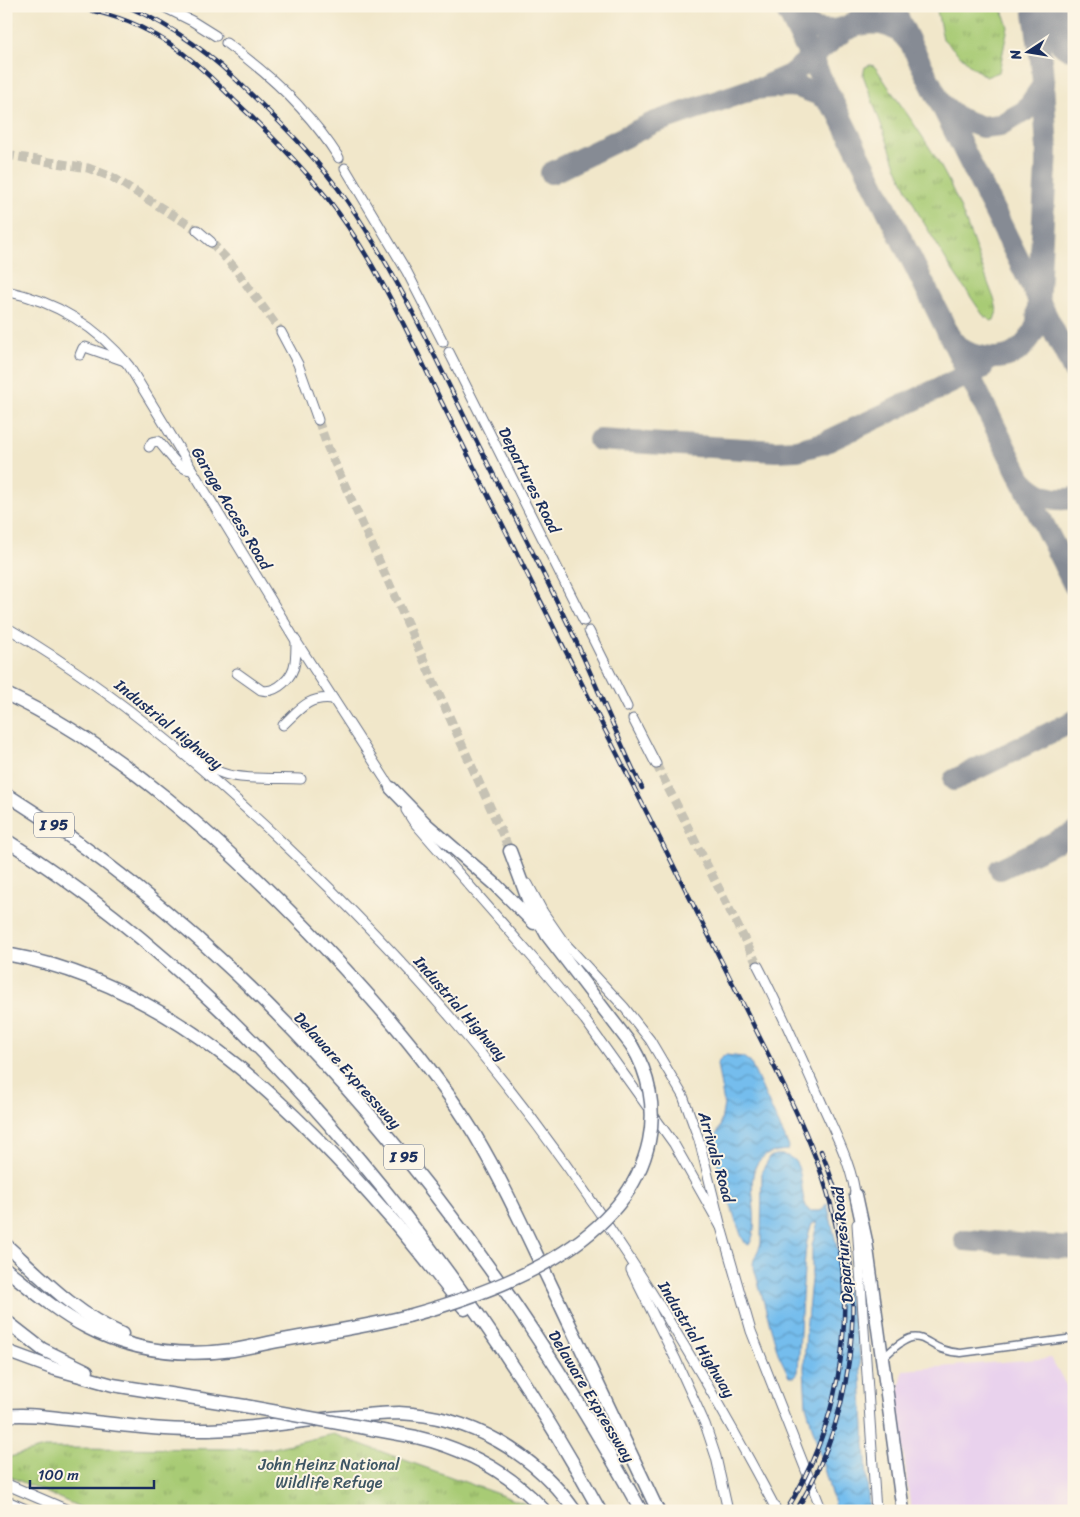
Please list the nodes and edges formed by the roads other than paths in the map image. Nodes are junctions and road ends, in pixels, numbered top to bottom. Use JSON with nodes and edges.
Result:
{"nodes":[{"id":1,"x":162,"y":6,"type":"edge"},
{"id":2,"x":216,"y":36,"type":"dead end"},
{"id":3,"x":226,"y":42,"type":"dead end"},
{"id":4,"x":339,"y":158,"type":"dead end"},
{"id":5,"x":345,"y":168,"type":"dead end"},
{"id":6,"x":197,"y":230,"type":"tunnel mouth"},
{"id":7,"x":211,"y":242,"type":"tunnel mouth"},
{"id":8,"x":6,"y":291,"type":"edge"},
{"id":9,"x":281,"y":332,"type":"tunnel mouth"},
{"id":10,"x":443,"y":342,"type":"dead end"},
{"id":11,"x":449,"y":352,"type":"dead end"},
{"id":12,"x":80,"y":355,"type":"dead end"},
{"id":13,"x":125,"y":361,"type":"junction"},
{"id":14,"x":318,"y":420,"type":"tunnel mouth"},
{"id":15,"x":149,"y":447,"type":"dead end"},
{"id":16,"x":192,"y":470,"type":"junction"},
{"id":17,"x":584,"y":621,"type":"dead end"},
{"id":18,"x":6,"y":626,"type":"edge"},
{"id":19,"x":589,"y":631,"type":"dead end"},
{"id":20,"x":296,"y":641,"type":"junction"},
{"id":21,"x":238,"y":673,"type":"dead end"},
{"id":22,"x":6,"y":694,"type":"edge"},
{"id":23,"x":333,"y":699,"type":"junction"},
{"id":24,"x":627,"y":707,"type":"dead end"},
{"id":25,"x":633,"y":719,"type":"dead end"},
{"id":26,"x":283,"y":725,"type":"dead end"},
{"id":27,"x":173,"y":744,"type":"junction"},
{"id":28,"x":656,"y":764,"type":"tunnel mouth"},
{"id":29,"x":301,"y":779,"type":"dead end"},
{"id":30,"x":391,"y":788,"type":"junction"},
{"id":31,"x":6,"y":794,"type":"edge"},
{"id":32,"x":6,"y":840,"type":"edge"},
{"id":33,"x":510,"y":851,"type":"joint"},
{"id":34,"x":553,"y":943,"type":"junction"},
{"id":35,"x":6,"y":954,"type":"edge"},
{"id":36,"x":758,"y":966,"type":"tunnel mouth"},
{"id":37,"x":856,"y":1195,"type":"junction"},
{"id":38,"x":721,"y":1227,"type":"junction"},
{"id":39,"x":610,"y":1230,"type":"junction"},
{"id":40,"x":6,"y":1245,"type":"edge"},
{"id":41,"x":6,"y":1269,"type":"edge"},
{"id":42,"x":6,"y":1321,"type":"edge"},
{"id":43,"x":1074,"y":1338,"type":"edge"},
{"id":44,"x":278,"y":1341,"type":"junction"},
{"id":45,"x":6,"y":1351,"type":"edge"},
{"id":46,"x":882,"y":1359,"type":"junction"},
{"id":47,"x":513,"y":1366,"type":"junction"},
{"id":48,"x":171,"y":1394,"type":"junction"},
{"id":49,"x":6,"y":1416,"type":"edge"},
{"id":50,"x":6,"y":1484,"type":"edge"},
{"id":51,"x":6,"y":1501,"type":"edge"},
{"id":52,"x":902,"y":1505,"type":"edge"},
{"id":53,"x":29,"y":1511,"type":"edge"},
{"id":54,"x":69,"y":1511,"type":"edge"},
{"id":55,"x":545,"y":1511,"type":"edge"},
{"id":56,"x":575,"y":1511,"type":"edge"},
{"id":57,"x":600,"y":1511,"type":"edge"},
{"id":58,"x":641,"y":1511,"type":"edge"},
{"id":59,"x":658,"y":1511,"type":"edge"},
{"id":60,"x":728,"y":1511,"type":"edge"},
{"id":61,"x":777,"y":1511,"type":"edge"},
{"id":62,"x":822,"y":1511,"type":"edge"},
{"id":63,"x":876,"y":1511,"type":"edge"}],
"edges":[{"from":1,"to":2,"type":"street"},
{"from":3,"to":4,"type":"street"},
{"from":5,"to":10,"type":"street"},
{"from":6,"to":7,"type":"street"},
{"from":8,"to":13,"type":"street","name":"Garage Access Road"},
{"from":9,"to":14,"type":"street"},
{"from":11,"to":17,"type":"street","name":"Departures Road"},
{"from":12,"to":13,"type":"street"},
{"from":13,"to":16,"type":"street","name":"Garage Access Road"},
{"from":15,"to":16,"type":"street"},
{"from":16,"to":20,"type":"street","name":"Garage Access Road"},
{"from":18,"to":27,"type":"street","name":"Industrial Highway"},
{"from":19,"to":24,"type":"street"},
{"from":20,"to":21,"type":"street"},
{"from":20,"to":23,"type":"street","name":"Garage Access Road"},
{"from":22,"to":59,"type":"highway"},
{"from":23,"to":26,"type":"street"},
{"from":23,"to":30,"type":"street","name":"Garage Access Road"},
{"from":25,"to":28,"type":"street"},
{"from":27,"to":29,"type":"street"},
{"from":27,"to":39,"type":"street","name":"Industrial Highway"},
{"from":30,"to":34,"type":"highway"},
{"from":30,"to":38,"type":"street","name":"Garage Access Road"},
{"from":31,"to":58,"type":"highway","name":"Delaware Expressway","number":"I 95"},
{"from":32,"to":47,"type":"highway","number":"I 95"},
{"from":33,"to":34,"type":"highway"},
{"from":33,"to":38,"type":"street","name":"Arrivals Road"},
{"from":34,"to":44,"type":"highway","bridge":true},
{"from":35,"to":47,"type":"highway"},
{"from":36,"to":37,"type":"street","name":"Departures Road"},
{"from":37,"to":46,"type":"highway"},
{"from":37,"to":63,"type":"street","name":"Departures Road"},
{"from":38,"to":62,"type":"street","name":"Arrivals Road"},
{"from":39,"to":60,"type":"street"},
{"from":39,"to":61,"type":"street","name":"Industrial Highway"},
{"from":40,"to":44,"type":"highway"},
{"from":41,"to":44,"type":"highway"},
{"from":42,"to":48,"type":"highway"},
{"from":43,"to":46,"type":"street"},
{"from":45,"to":48,"type":"highway"},
{"from":46,"to":52,"type":"highway"},
{"from":47,"to":57,"type":"highway","number":"I 95"},
{"from":48,"to":55,"type":"highway","bridge":true},
{"from":49,"to":56,"type":"highway"},
{"from":50,"to":54,"type":"main road"},
{"from":51,"to":53,"type":"main road"}]}
